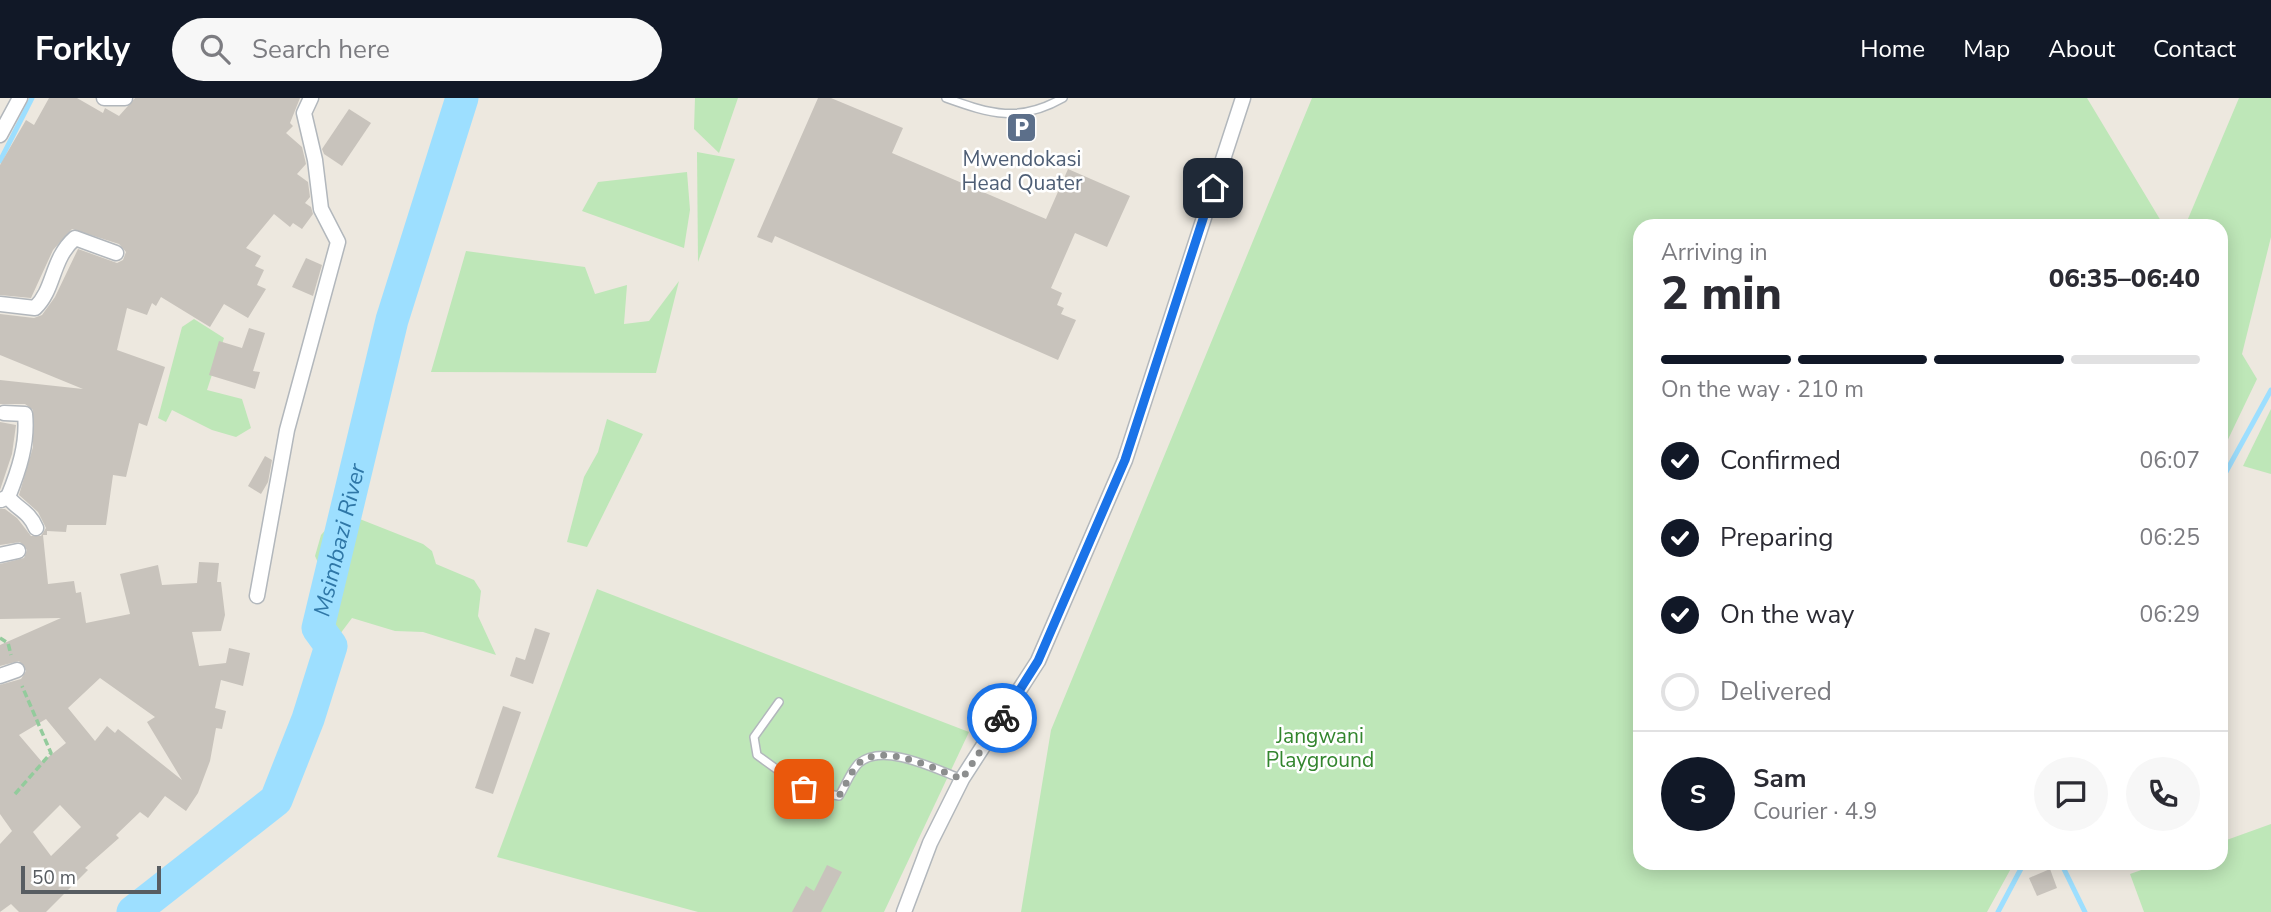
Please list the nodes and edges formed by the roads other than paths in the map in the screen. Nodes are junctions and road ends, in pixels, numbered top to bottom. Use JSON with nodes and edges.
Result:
{"nodes":[{"id":1,"x":20,"y":98,"type":"edge"},
{"id":2,"x":104,"y":98,"type":"edge"},
{"id":3,"x":125,"y":98,"type":"edge"},
{"id":4,"x":311,"y":98,"type":"edge"},
{"id":5,"x":946,"y":98,"type":"edge"},
{"id":6,"x":1063,"y":98,"type":"edge"},
{"id":7,"x":1243,"y":98,"type":"edge"},
{"id":8,"x":0,"y":135,"type":"edge"},
{"id":9,"x":116,"y":253,"type":"dead end"},
{"id":10,"x":0,"y":304,"type":"edge"},
{"id":11,"x":5,"y":413,"type":"dead end"},
{"id":12,"x":4,"y":499,"type":"edge"},
{"id":13,"x":36,"y":528,"type":"dead end"},
{"id":14,"x":18,"y":551,"type":"dead end"},
{"id":15,"x":0,"y":555,"type":"edge"},
{"id":16,"x":257,"y":596,"type":"dead end"},
{"id":17,"x":16,"y":670,"type":"road end"},
{"id":18,"x":0,"y":676,"type":"edge"},
{"id":19,"x":779,"y":702,"type":"dead end"},
{"id":20,"x":962,"y":779,"type":"junction"},
{"id":21,"x":904,"y":912,"type":"edge"}],
"edges":[{"from":1,"to":8,"type":"street"},
{"from":2,"to":3,"type":"street"},
{"from":4,"to":16,"type":"street"},
{"from":5,"to":6,"type":"lane"},
{"from":7,"to":20,"type":"street"},
{"from":9,"to":10,"type":"street"},
{"from":11,"to":12,"type":"street"},
{"from":12,"to":13,"type":"street"},
{"from":14,"to":15,"type":"street"},
{"from":17,"to":18,"type":"street"},
{"from":19,"to":20,"type":"lane"},
{"from":20,"to":21,"type":"street"}]}
